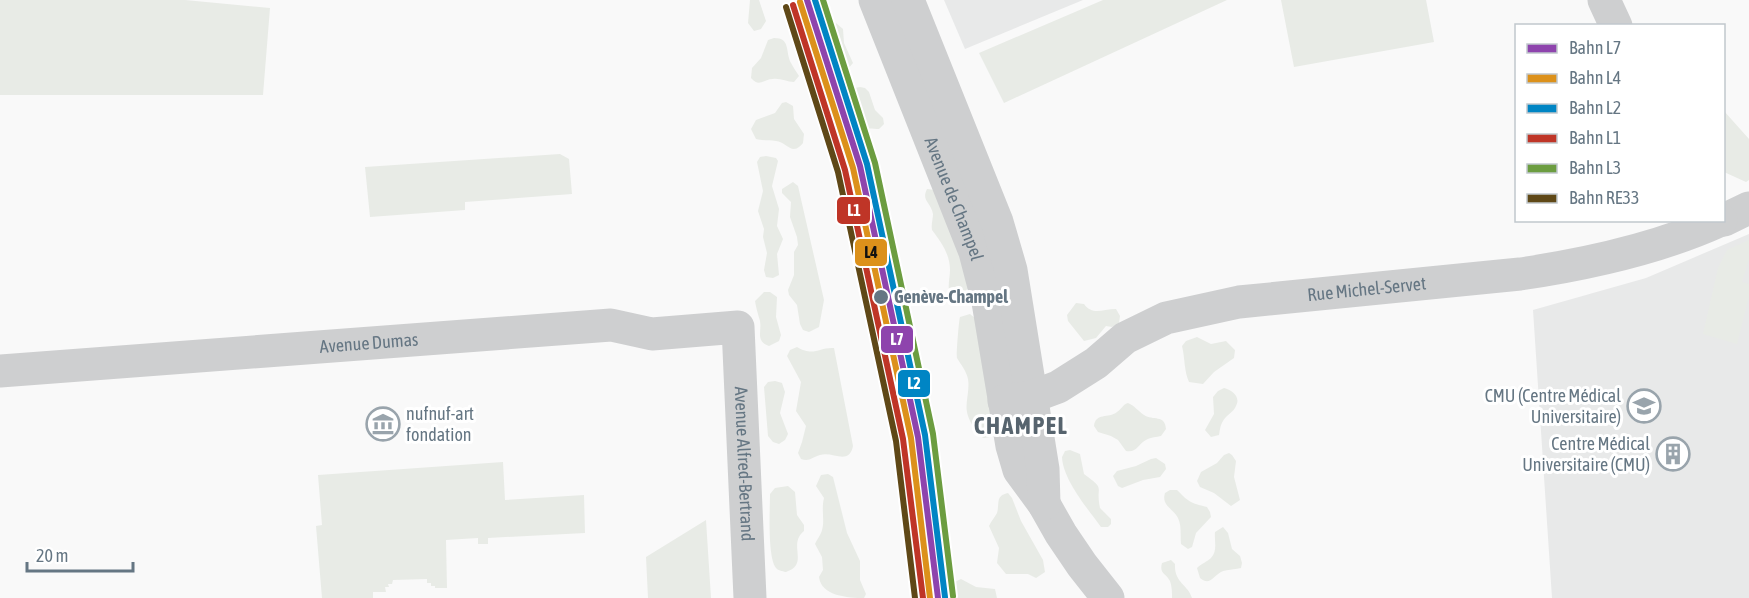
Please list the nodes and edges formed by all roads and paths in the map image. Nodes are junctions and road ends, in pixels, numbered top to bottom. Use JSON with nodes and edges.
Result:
{"nodes":[{"id":1,"x":875,"y":0,"type":"edge"},
{"id":2,"x":908,"y":0,"type":"edge"},
{"id":3,"x":1604,"y":0,"type":"edge"},
{"id":4,"x":1615,"y":24,"type":"edge"},
{"id":5,"x":1749,"y":208,"type":"edge"},
{"id":6,"x":1725,"y":218,"type":"edge"},
{"id":7,"x":1716,"y":222,"type":"edge"},
{"id":8,"x":738,"y":327,"type":"joint"},
{"id":9,"x":0,"y":371,"type":"edge"},
{"id":10,"x":1018,"y":399,"type":"junction"},
{"id":11,"x":750,"y":598,"type":"edge"},
{"id":12,"x":1108,"y":598,"type":"edge"}],
"edges":[{"from":1,"to":10,"type":"street","name":"Avenue de Champel"},
{"from":2,"to":10,"type":"street","name":"Avenue de Champel"},
{"from":3,"to":4,"type":"street"},
{"from":5,"to":6,"type":"street","name":"Rue Michel-Servet"},
{"from":7,"to":10,"type":"street","name":"Rue Michel-Servet"},
{"from":8,"to":9,"type":"street","name":"Avenue Dumas"},
{"from":8,"to":11,"type":"street","name":"Avenue Alfred-Bertrand"},
{"from":10,"to":12,"type":"street","name":"Avenue de Champel"}]}
